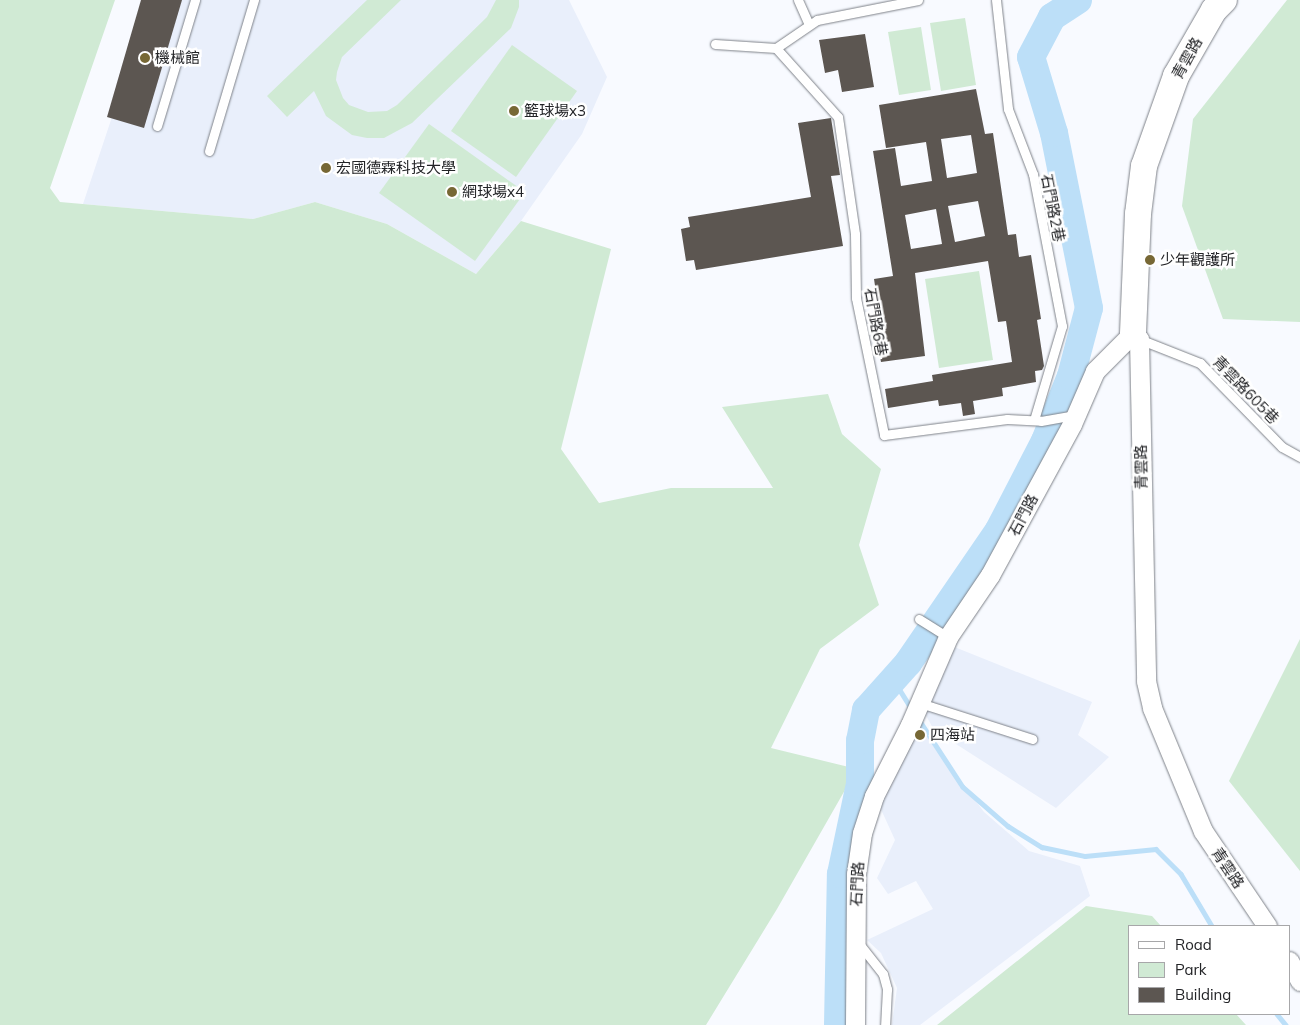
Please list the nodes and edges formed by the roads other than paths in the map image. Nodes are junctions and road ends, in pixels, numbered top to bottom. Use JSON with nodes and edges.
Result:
{"nodes":[{"id":1,"x":195,"y":0,"type":"edge"},
{"id":2,"x":254,"y":0,"type":"edge"},
{"id":3,"x":798,"y":0,"type":"edge"},
{"id":4,"x":918,"y":0,"type":"edge"},
{"id":5,"x":996,"y":0,"type":"edge"},
{"id":6,"x":1224,"y":0,"type":"edge"},
{"id":7,"x":899,"y":2,"type":"edge"},
{"id":8,"x":809,"y":26,"type":"junction"},
{"id":9,"x":715,"y":44,"type":"dead end"},
{"id":10,"x":776,"y":48,"type":"junction"},
{"id":11,"x":157,"y":126,"type":"dead end"},
{"id":12,"x":209,"y":152,"type":"dead end"},
{"id":13,"x":1136,"y":336,"type":"junction"},
{"id":14,"x":1076,"y":415,"type":"junction"},
{"id":15,"x":1038,"y":421,"type":"junction"},
{"id":16,"x":1300,"y":457,"type":"edge"},
{"id":17,"x":919,"y":619,"type":"dead end"},
{"id":18,"x":948,"y":637,"type":"junction"},
{"id":19,"x":920,"y":703,"type":"junction"},
{"id":20,"x":1032,"y":739,"type":"dead end"},
{"id":21,"x":1266,"y":925,"type":"edge"},
{"id":22,"x":855,"y":939,"type":"junction"},
{"id":23,"x":1290,"y":963,"type":"edge"},
{"id":24,"x":1300,"y":982,"type":"edge"},
{"id":25,"x":855,"y":1025,"type":"edge"},
{"id":26,"x":885,"y":1025,"type":"edge"}],
"edges":[{"from":1,"to":11,"type":"lane"},
{"from":2,"to":12,"type":"lane"},
{"from":3,"to":8,"type":"lane"},
{"from":4,"to":7,"type":"lane"},
{"from":5,"to":15,"type":"lane","name":"石門路2巷"},
{"from":6,"to":13,"type":"street","name":"青雲路"},
{"from":7,"to":8,"type":"lane"},
{"from":8,"to":10,"type":"lane"},
{"from":9,"to":10,"type":"lane"},
{"from":10,"to":15,"type":"lane","name":"石門路6巷"},
{"from":13,"to":14,"type":"street","name":"石門路"},
{"from":13,"to":16,"type":"lane","name":"青雲路605巷"},
{"from":13,"to":21,"type":"street","name":"青雲路"},
{"from":14,"to":15,"type":"lane"},
{"from":14,"to":18,"type":"street","name":"石門路"},
{"from":17,"to":18,"type":"lane"},
{"from":18,"to":19,"type":"street","name":"石門路"},
{"from":19,"to":20,"type":"lane"},
{"from":19,"to":22,"type":"street","name":"石門路"},
{"from":22,"to":25,"type":"street","name":"石門路"},
{"from":22,"to":26,"type":"lane"},
{"from":23,"to":24,"type":"street"}]}
